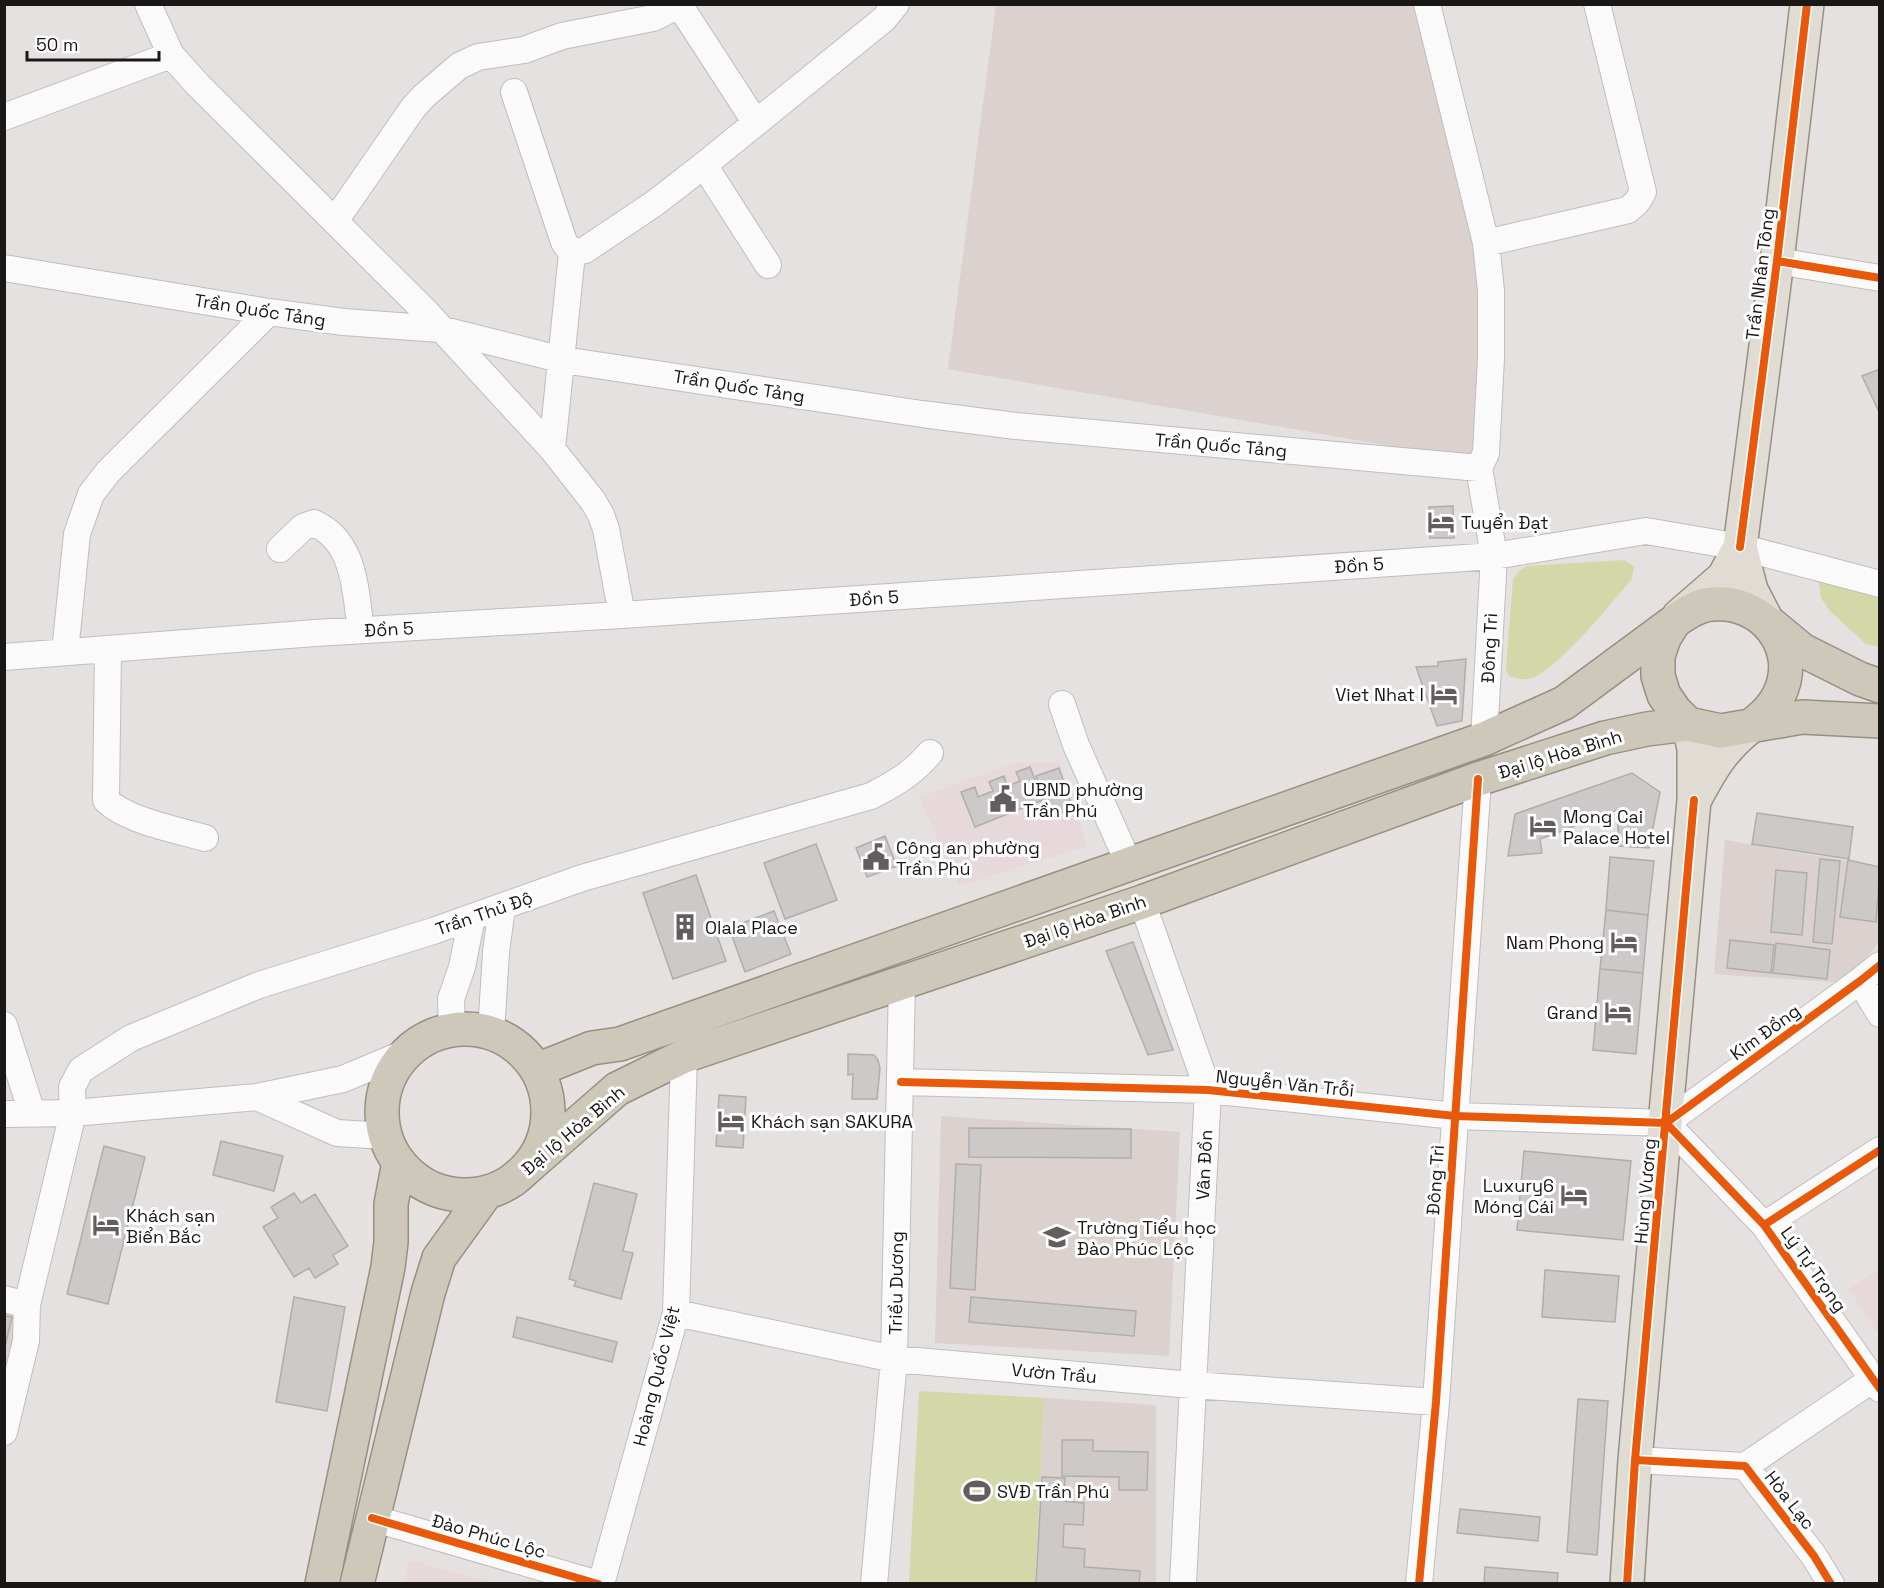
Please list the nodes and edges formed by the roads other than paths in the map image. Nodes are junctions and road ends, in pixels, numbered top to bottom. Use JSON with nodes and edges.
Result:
{"nodes":[{"id":1,"x":148,"y":4,"type":"edge"},
{"id":2,"x":896,"y":4,"type":"edge"},
{"id":3,"x":1427,"y":4,"type":"edge"},
{"id":4,"x":1597,"y":4,"type":"edge"},
{"id":5,"x":1807,"y":4,"type":"edge"},
{"id":6,"x":681,"y":5,"type":"edge"},
{"id":7,"x":171,"y":55,"type":"junction"},
{"id":8,"x":514,"y":92,"type":"dead end"},
{"id":9,"x":4,"y":117,"type":"edge"},
{"id":10,"x":756,"y":123,"type":"junction"},
{"id":11,"x":704,"y":165,"type":"junction"},
{"id":12,"x":335,"y":221,"type":"junction"},
{"id":13,"x":1486,"y":243,"type":"junction"},
{"id":14,"x":572,"y":253,"type":"junction"},
{"id":15,"x":1777,"y":261,"type":"junction"},
{"id":16,"x":768,"y":265,"type":"dead end"},
{"id":17,"x":4,"y":268,"type":"edge"},
{"id":18,"x":1880,"y":278,"type":"edge"},
{"id":19,"x":269,"y":312,"type":"junction"},
{"id":20,"x":440,"y":328,"type":"junction"},
{"id":21,"x":563,"y":360,"type":"junction"},
{"id":22,"x":552,"y":449,"type":"junction"},
{"id":23,"x":1479,"y":468,"type":"junction"},
{"id":24,"x":1740,"y":547,"type":"junction"},
{"id":25,"x":280,"y":549,"type":"dead end"},
{"id":26,"x":1494,"y":556,"type":"junction"},
{"id":27,"x":1880,"y":584,"type":"edge"},
{"id":28,"x":622,"y":615,"type":"junction"},
{"id":29,"x":1675,"y":621,"type":"junction"},
{"id":30,"x":1767,"y":621,"type":"junction"},
{"id":31,"x":361,"y":630,"type":"junction"},
{"id":32,"x":108,"y":650,"type":"junction"},
{"id":33,"x":65,"y":652,"type":"junction"},
{"id":34,"x":4,"y":657,"type":"edge"},
{"id":35,"x":1880,"y":686,"type":"edge"},
{"id":36,"x":1062,"y":704,"type":"dead end"},
{"id":37,"x":1880,"y":721,"type":"edge"},
{"id":38,"x":1688,"y":724,"type":"junction"},
{"id":39,"x":1751,"y":726,"type":"junction"},
{"id":40,"x":1484,"y":739,"type":"junction"},
{"id":41,"x":930,"y":753,"type":"dead end"},
{"id":42,"x":1478,"y":779,"type":"junction"},
{"id":43,"x":1694,"y":800,"type":"junction"},
{"id":44,"x":205,"y":838,"type":"dead end"},
{"id":45,"x":1129,"y":864,"type":"junction"},
{"id":46,"x":1142,"y":902,"type":"junction"},
{"id":47,"x":502,"y":907,"type":"junction"},
{"id":48,"x":472,"y":917,"type":"junction"},
{"id":49,"x":898,"y":945,"type":"junction"},
{"id":50,"x":1870,"y":973,"type":"edge"},
{"id":51,"x":906,"y":981,"type":"junction"},
{"id":52,"x":1880,"y":1014,"type":"edge"},
{"id":53,"x":4,"y":1025,"type":"edge"},
{"id":54,"x":452,"y":1029,"type":"junction"},
{"id":55,"x":491,"y":1033,"type":"junction"},
{"id":56,"x":405,"y":1053,"type":"junction"},
{"id":57,"x":684,"y":1056,"type":"junction"},
{"id":58,"x":537,"y":1070,"type":"junction"},
{"id":59,"x":901,"y":1082,"type":"junction"},
{"id":60,"x":1208,"y":1090,"type":"junction"},
{"id":61,"x":257,"y":1097,"type":"junction"},
{"id":62,"x":32,"y":1113,"type":"junction"},
{"id":63,"x":73,"y":1113,"type":"junction"},
{"id":64,"x":4,"y":1114,"type":"edge"},
{"id":65,"x":1455,"y":1116,"type":"junction"},
{"id":66,"x":1666,"y":1122,"type":"junction"},
{"id":67,"x":392,"y":1149,"type":"junction"},
{"id":68,"x":1880,"y":1150,"type":"edge"},
{"id":69,"x":500,"y":1187,"type":"junction"},
{"id":70,"x":1764,"y":1225,"type":"junction"},
{"id":71,"x":16,"y":1302,"type":"edge"},
{"id":72,"x":675,"y":1313,"type":"junction"},
{"id":73,"x":894,"y":1359,"type":"junction"},
{"id":74,"x":1876,"y":1384,"type":"edge"},
{"id":75,"x":1192,"y":1385,"type":"junction"},
{"id":76,"x":1436,"y":1402,"type":"junction"},
{"id":77,"x":4,"y":1432,"type":"edge"},
{"id":78,"x":1635,"y":1460,"type":"junction"},
{"id":79,"x":1745,"y":1466,"type":"junction"},
{"id":80,"x":339,"y":1508,"type":"junction"},
{"id":81,"x":372,"y":1518,"type":"junction"},
{"id":82,"x":322,"y":1584,"type":"edge"},
{"id":83,"x":357,"y":1584,"type":"edge"},
{"id":84,"x":600,"y":1584,"type":"edge"},
{"id":85,"x":874,"y":1584,"type":"edge"},
{"id":86,"x":1183,"y":1584,"type":"edge"},
{"id":87,"x":1419,"y":1584,"type":"edge"},
{"id":88,"x":1627,"y":1584,"type":"edge"},
{"id":89,"x":1831,"y":1584,"type":"edge"}],
"edges":[{"from":1,"to":7,"type":"street"},
{"from":2,"to":10,"type":"street"},
{"from":3,"to":13,"type":"street"},
{"from":4,"to":13,"type":"street"},
{"from":5,"to":15,"type":"main road","name":"Trần Nhân Tông"},
{"from":6,"to":10,"type":"street"},
{"from":6,"to":12,"type":"street"},
{"from":7,"to":9,"type":"street"},
{"from":7,"to":12,"type":"street"},
{"from":8,"to":14,"type":"street"},
{"from":10,"to":11,"type":"street"},
{"from":11,"to":14,"type":"street"},
{"from":11,"to":16,"type":"street"},
{"from":12,"to":20,"type":"street"},
{"from":13,"to":23,"type":"street"},
{"from":14,"to":21,"type":"street"},
{"from":15,"to":18,"type":"street"},
{"from":15,"to":24,"type":"main road","name":"Trần Nhân Tông"},
{"from":17,"to":19,"type":"street","name":"Trần Quốc Tảng"},
{"from":19,"to":20,"type":"street","name":"Trần Quốc Tảng"},
{"from":19,"to":33,"type":"street"},
{"from":20,"to":21,"type":"street","name":"Trần Quốc Tảng"},
{"from":20,"to":22,"type":"street"},
{"from":21,"to":22,"type":"street"},
{"from":21,"to":23,"type":"street","name":"Trần Quốc Tảng"},
{"from":22,"to":28,"type":"street"},
{"from":23,"to":26,"type":"street","name":"Đông Trì"},
{"from":24,"to":26,"type":"street","name":"Đồn 5"},
{"from":24,"to":27,"type":"street"},
{"from":24,"to":29,"type":"main road"},
{"from":24,"to":30,"type":"main road"},
{"from":25,"to":31,"type":"street"},
{"from":26,"to":28,"type":"street","name":"Đồn 5"},
{"from":26,"to":40,"type":"street","name":"Đông Trì"},
{"from":28,"to":31,"type":"street","name":"Đồn 5"},
{"from":29,"to":30,"type":"highway"},
{"from":29,"to":38,"type":"highway"},
{"from":29,"to":40,"type":"highway","name":"Đại lộ Hòa Bình"},
{"from":30,"to":35,"type":"highway"},
{"from":30,"to":39,"type":"highway"},
{"from":31,"to":32,"type":"street","name":"Đồn 5"},
{"from":32,"to":33,"type":"street","name":"Đồn 5"},
{"from":32,"to":44,"type":"street"},
{"from":33,"to":34,"type":"street","name":"Đồn 5"},
{"from":36,"to":45,"type":"street"},
{"from":37,"to":39,"type":"highway"},
{"from":38,"to":39,"type":"highway"},
{"from":38,"to":42,"type":"highway","name":"Đại lộ Hòa Bình"},
{"from":38,"to":43,"type":"main road","name":"Hùng Vương"},
{"from":39,"to":43,"type":"main road"},
{"from":40,"to":42,"type":"highway"},
{"from":40,"to":45,"type":"highway","name":"Đại lộ Hòa Bình"},
{"from":41,"to":47,"type":"street","name":"Trần Thủ Độ"},
{"from":42,"to":46,"type":"highway","name":"Đại lộ Hòa Bình"},
{"from":42,"to":65,"type":"street","name":"Đông Trì"},
{"from":43,"to":66,"type":"main road","name":"Hùng Vương"},
{"from":45,"to":46,"type":"highway"},
{"from":45,"to":49,"type":"highway","name":"Đại lộ Hòa Bình"},
{"from":46,"to":51,"type":"highway","name":"Đại lộ Hòa Bình"},
{"from":46,"to":60,"type":"street","name":"Vân Đồn"},
{"from":47,"to":48,"type":"street","name":"Trần Thủ Độ"},
{"from":47,"to":55,"type":"street"},
{"from":48,"to":54,"type":"street"},
{"from":48,"to":63,"type":"street","name":"Trần Thủ Độ"},
{"from":49,"to":51,"type":"highway"},
{"from":49,"to":58,"type":"highway","name":"Đại lộ Hòa Bình"},
{"from":50,"to":52,"type":"street"},
{"from":50,"to":66,"type":"street","name":"Kim Đồng"},
{"from":51,"to":57,"type":"highway","name":"Đại lộ Hòa Bình"},
{"from":51,"to":59,"type":"street","name":"Triều Dương"},
{"from":53,"to":62,"type":"street"},
{"from":54,"to":55,"type":"highway"},
{"from":54,"to":56,"type":"highway"},
{"from":55,"to":58,"type":"highway"},
{"from":56,"to":61,"type":"street"},
{"from":56,"to":67,"type":"highway"},
{"from":57,"to":69,"type":"highway","name":"Đại lộ Hòa Bình"},
{"from":57,"to":72,"type":"street","name":"Hoàng Quốc Việt"},
{"from":58,"to":69,"type":"highway"},
{"from":59,"to":60,"type":"street","name":"Nguyễn Văn Trỗi"},
{"from":59,"to":73,"type":"street","name":"Triều Dương"},
{"from":60,"to":65,"type":"street","name":"Nguyễn Văn Trỗi"},
{"from":60,"to":75,"type":"street","name":"Vân Đồn"},
{"from":61,"to":63,"type":"street"},
{"from":61,"to":67,"type":"street"},
{"from":62,"to":63,"type":"street"},
{"from":62,"to":64,"type":"street"},
{"from":63,"to":71,"type":"street","name":"Trần Thủ Độ"},
{"from":65,"to":66,"type":"street","name":"Nguyễn Văn Trỗi"},
{"from":65,"to":76,"type":"street","name":"Đông Trì"},
{"from":66,"to":70,"type":"street","name":"Lý Tự Trọng"},
{"from":66,"to":78,"type":"main road","name":"Hùng Vương"},
{"from":67,"to":69,"type":"highway"},
{"from":67,"to":80,"type":"highway"},
{"from":68,"to":70,"type":"street"},
{"from":69,"to":81,"type":"highway","name":"Đại lộ Hòa Bình"},
{"from":70,"to":74,"type":"street","name":"Lý Tự Trọng"},
{"from":71,"to":77,"type":"street","name":"Trần Thủ Độ"},
{"from":72,"to":73,"type":"street","name":"Vườn Trầu"},
{"from":72,"to":84,"type":"street","name":"Hoàng Quốc Việt"},
{"from":73,"to":75,"type":"street","name":"Vườn Trầu"},
{"from":73,"to":85,"type":"street","name":"Triều Dương"},
{"from":74,"to":79,"type":"street","name":"Hòa Lạc"},
{"from":75,"to":76,"type":"street","name":"Vườn Trầu"},
{"from":75,"to":86,"type":"street","name":"Vân Đồn"},
{"from":76,"to":87,"type":"street","name":"Đông Trì"},
{"from":78,"to":79,"type":"street","name":"Hòa Lạc"},
{"from":78,"to":88,"type":"main road","name":"Hùng Vương"},
{"from":79,"to":89,"type":"street","name":"Hòa Lạc"},
{"from":80,"to":81,"type":"highway"},
{"from":80,"to":82,"type":"highway"},
{"from":81,"to":83,"type":"highway","name":"Đại lộ Hòa Bình"},
{"from":81,"to":84,"type":"street","name":"Đào Phúc Lộc"}]}
